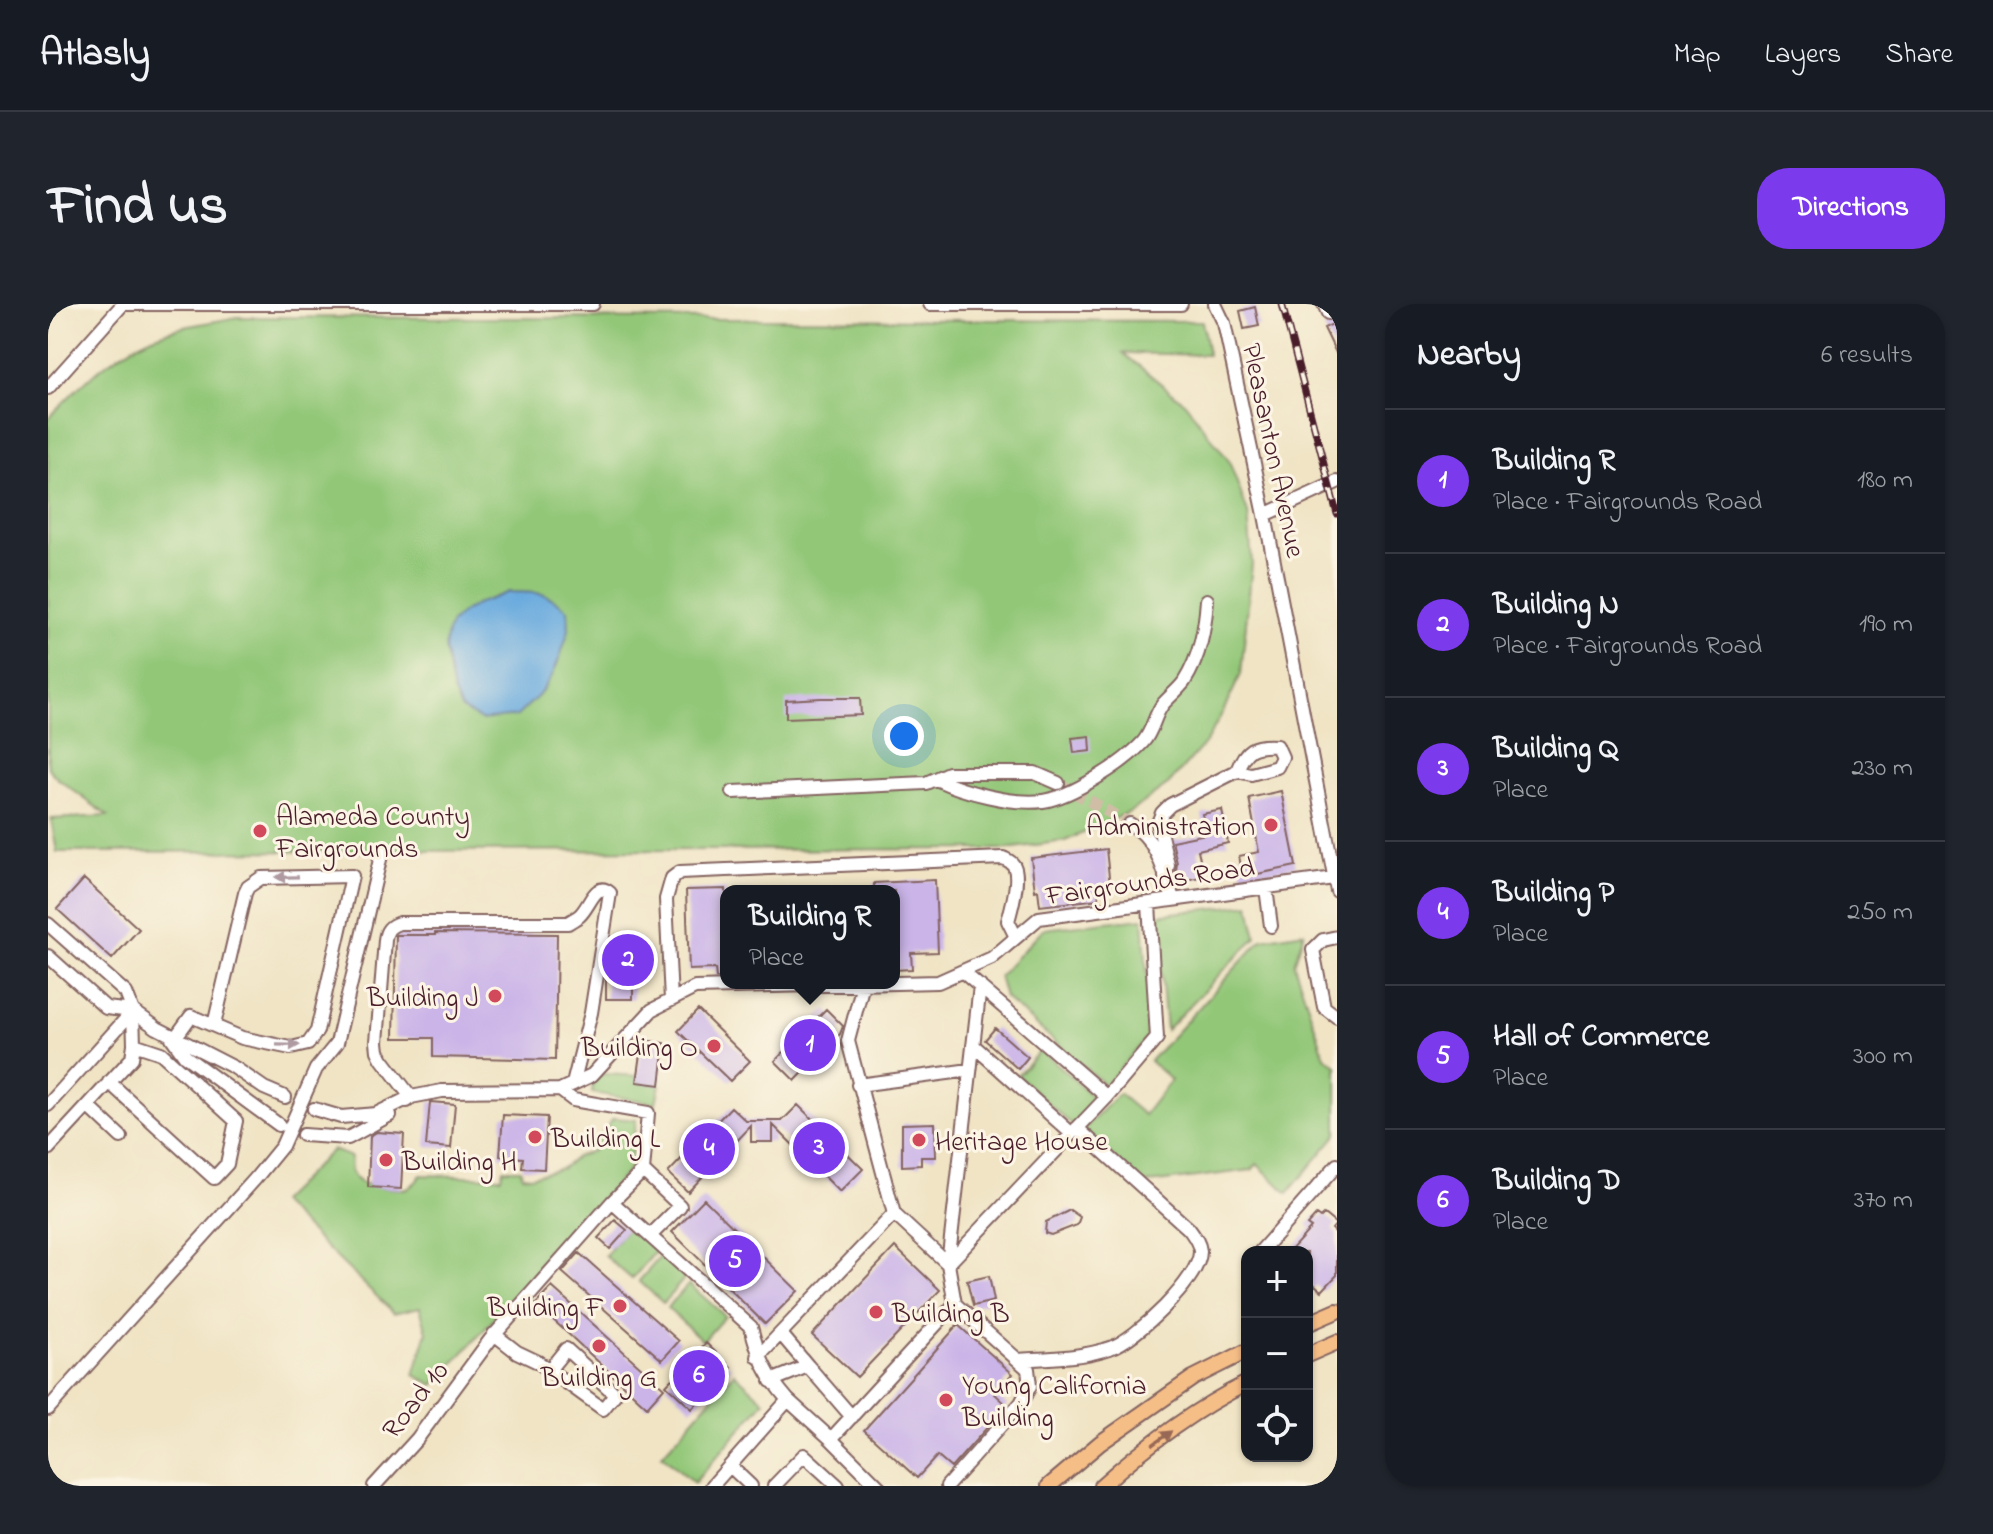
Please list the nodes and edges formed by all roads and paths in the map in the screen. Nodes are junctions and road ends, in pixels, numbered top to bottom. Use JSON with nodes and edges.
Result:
{"nodes":[{"id":1,"x":123,"y":304,"type":"edge"},
{"id":2,"x":232,"y":304,"type":"edge"},
{"id":3,"x":271,"y":304,"type":"edge"},
{"id":4,"x":332,"y":304,"type":"edge"},
{"id":5,"x":500,"y":304,"type":"edge"},
{"id":6,"x":529,"y":304,"type":"edge"},
{"id":7,"x":553,"y":304,"type":"edge"},
{"id":8,"x":593,"y":304,"type":"edge"},
{"id":9,"x":930,"y":304,"type":"edge"},
{"id":10,"x":1085,"y":304,"type":"edge"},
{"id":11,"x":1181,"y":304,"type":"edge"},
{"id":12,"x":1215,"y":304,"type":"edge"},
{"id":13,"x":48,"y":388,"type":"edge"},
{"id":14,"x":1337,"y":482,"type":"edge"},
{"id":15,"x":1265,"y":515,"type":"junction"},
{"id":16,"x":1207,"y":600,"type":"dead end"},
{"id":17,"x":1237,"y":771,"type":"dead end"},
{"id":18,"x":936,"y":779,"type":"junction"},
{"id":19,"x":1058,"y":783,"type":"tunnel mouth"},
{"id":20,"x":733,"y":792,"type":"dead end"},
{"id":21,"x":1130,"y":824,"type":"tunnel mouth"},
{"id":22,"x":382,"y":851,"type":"dead end"},
{"id":23,"x":1165,"y":877,"type":"junction"},
{"id":24,"x":1336,"y":885,"type":"edge"},
{"id":25,"x":1266,"y":888,"type":"junction"},
{"id":26,"x":1173,"y":899,"type":"junction"},
{"id":27,"x":1149,"y":904,"type":"junction"},
{"id":28,"x":48,"y":924,"type":"edge"},
{"id":29,"x":1271,"y":926,"type":"dead end"},
{"id":30,"x":1016,"y":937,"type":"junction"},
{"id":31,"x":1337,"y":937,"type":"edge"},
{"id":32,"x":48,"y":956,"type":"edge"},
{"id":33,"x":963,"y":972,"type":"junction"},
{"id":34,"x":900,"y":983,"type":"edge"},
{"id":35,"x":980,"y":986,"type":"junction"},
{"id":36,"x":720,"y":987,"type":"edge"},
{"id":37,"x":862,"y":989,"type":"edge"},
{"id":38,"x":671,"y":1000,"type":"junction"},
{"id":39,"x":133,"y":1011,"type":"junction"},
{"id":40,"x":1337,"y":1017,"type":"edge"},
{"id":41,"x":214,"y":1025,"type":"junction"},
{"id":42,"x":173,"y":1036,"type":"junction"},
{"id":43,"x":134,"y":1044,"type":"junction"},
{"id":44,"x":973,"y":1045,"type":"junction"},
{"id":45,"x":970,"y":1070,"type":"junction"},
{"id":46,"x":109,"y":1082,"type":"junction"},
{"id":47,"x":573,"y":1084,"type":"junction"},
{"id":48,"x":858,"y":1085,"type":"junction"},
{"id":49,"x":560,"y":1090,"type":"junction"},
{"id":50,"x":285,"y":1097,"type":"dead end"},
{"id":51,"x":411,"y":1097,"type":"junction"},
{"id":52,"x":1107,"y":1097,"type":"junction"},
{"id":53,"x":48,"y":1105,"type":"edge"},
{"id":54,"x":88,"y":1106,"type":"junction"},
{"id":55,"x":314,"y":1109,"type":"dead end"},
{"id":56,"x":279,"y":1125,"type":"dead end"},
{"id":57,"x":1074,"y":1131,"type":"junction"},
{"id":58,"x":303,"y":1135,"type":"dead end"},
{"id":59,"x":121,"y":1137,"type":"dead end"},
{"id":60,"x":48,"y":1149,"type":"edge"},
{"id":61,"x":1337,"y":1165,"type":"edge"},
{"id":62,"x":643,"y":1171,"type":"junction"},
{"id":63,"x":612,"y":1202,"type":"junction"},
{"id":64,"x":894,"y":1214,"type":"junction"},
{"id":65,"x":650,"y":1236,"type":"junction"},
{"id":66,"x":1265,"y":1246,"type":"edge"},
{"id":67,"x":948,"y":1264,"type":"junction"},
{"id":68,"x":955,"y":1304,"type":"junction"},
{"id":69,"x":1337,"y":1311,"type":"edge"},
{"id":70,"x":1313,"y":1321,"type":"edge"},
{"id":71,"x":781,"y":1334,"type":"junction"},
{"id":72,"x":492,"y":1337,"type":"junction"},
{"id":73,"x":1337,"y":1342,"type":"edge"},
{"id":74,"x":1313,"y":1352,"type":"edge"},
{"id":75,"x":1241,"y":1354,"type":"edge"},
{"id":76,"x":758,"y":1357,"type":"junction"},
{"id":77,"x":1018,"y":1360,"type":"junction"},
{"id":78,"x":808,"y":1366,"type":"junction"},
{"id":79,"x":549,"y":1370,"type":"junction"},
{"id":80,"x":771,"y":1381,"type":"junction"},
{"id":81,"x":1241,"y":1386,"type":"edge"},
{"id":82,"x":788,"y":1400,"type":"junction"},
{"id":83,"x":48,"y":1409,"type":"edge"},
{"id":84,"x":852,"y":1417,"type":"junction"},
{"id":85,"x":831,"y":1439,"type":"junction"},
{"id":86,"x":730,"y":1466,"type":"junction"},
{"id":87,"x":374,"y":1486,"type":"edge"},
{"id":88,"x":712,"y":1486,"type":"edge"},
{"id":89,"x":751,"y":1486,"type":"edge"},
{"id":90,"x":774,"y":1486,"type":"edge"},
{"id":91,"x":838,"y":1486,"type":"edge"},
{"id":92,"x":878,"y":1486,"type":"edge"},
{"id":93,"x":947,"y":1486,"type":"edge"},
{"id":94,"x":1049,"y":1486,"type":"edge"},
{"id":95,"x":1101,"y":1486,"type":"edge"}],
"edges":[{"from":1,"to":2,"type":"street"},
{"from":1,"to":13,"type":"street"},
{"from":2,"to":3,"type":"street"},
{"from":3,"to":4,"type":"street"},
{"from":4,"to":5,"type":"street"},
{"from":5,"to":6,"type":"street"},
{"from":6,"to":7,"type":"street"},
{"from":7,"to":8,"type":"street"},
{"from":9,"to":10,"type":"street"},
{"from":10,"to":11,"type":"street"},
{"from":12,"to":15,"type":"street","name":"Pleasanton Avenue"},
{"from":14,"to":15,"type":"street"},
{"from":15,"to":24,"type":"street","name":"Pleasanton Avenue"},
{"from":16,"to":18,"type":"street"},
{"from":17,"to":23,"type":"street"},
{"from":18,"to":19,"type":"street"},
{"from":18,"to":20,"type":"street"},
{"from":21,"to":23,"type":"street"},
{"from":22,"to":83,"type":"street"},
{"from":23,"to":26,"type":"street"},
{"from":24,"to":25,"type":"street","name":"Fairgrounds Road"},
{"from":25,"to":26,"type":"street","name":"Fairgrounds Road"},
{"from":25,"to":29,"type":"street"},
{"from":26,"to":27,"type":"street","name":"Fairgrounds Road"},
{"from":27,"to":30,"type":"street","name":"Fairgrounds Road"},
{"from":27,"to":52,"type":"street"},
{"from":28,"to":39,"type":"street"},
{"from":30,"to":33,"type":"street","name":"Fairgrounds Road"},
{"from":30,"to":38,"type":"street"},
{"from":31,"to":40,"type":"street"},
{"from":32,"to":39,"type":"street"},
{"from":33,"to":34,"type":"street","name":"Fairgrounds Road"},
{"from":33,"to":35,"type":"street"},
{"from":35,"to":44,"type":"street"},
{"from":35,"to":52,"type":"street"},
{"from":36,"to":38,"type":"street","name":"Fairgrounds Road"},
{"from":37,"to":48,"type":"street"},
{"from":38,"to":47,"type":"street","name":"Fairgrounds Road"},
{"from":39,"to":42,"type":"street"},
{"from":39,"to":43,"type":"street"},
{"from":39,"to":53,"type":"street"},
{"from":41,"to":41,"type":"street","one_way":true},
{"from":41,"to":42,"type":"street"},
{"from":42,"to":50,"type":"street"},
{"from":42,"to":56,"type":"street"},
{"from":43,"to":46,"type":"street"},
{"from":43,"to":46,"type":"street"},
{"from":44,"to":45,"type":"street"},
{"from":44,"to":57,"type":"street"},
{"from":45,"to":48,"type":"street"},
{"from":45,"to":67,"type":"street"},
{"from":46,"to":54,"type":"street"},
{"from":47,"to":49,"type":"street","name":"Fairgrounds Road"},
{"from":47,"to":51,"type":"street"},
{"from":48,"to":64,"type":"street"},
{"from":49,"to":51,"type":"street","name":"Fairgrounds Road"},
{"from":49,"to":62,"type":"street"},
{"from":51,"to":55,"type":"street","name":"Fairgrounds Road"},
{"from":51,"to":58,"type":"street"},
{"from":52,"to":57,"type":"street"},
{"from":54,"to":59,"type":"street"},
{"from":54,"to":60,"type":"street"},
{"from":57,"to":67,"type":"street"},
{"from":57,"to":77,"type":"street"},
{"from":61,"to":66,"type":"street"},
{"from":62,"to":63,"type":"street","name":"Road 10"},
{"from":62,"to":65,"type":"street"},
{"from":63,"to":65,"type":"street"},
{"from":63,"to":72,"type":"street","name":"Road 10"},
{"from":64,"to":67,"type":"street"},
{"from":64,"to":71,"type":"street"},
{"from":65,"to":76,"type":"street"},
{"from":67,"to":68,"type":"street"},
{"from":68,"to":77,"type":"street"},
{"from":68,"to":84,"type":"street"},
{"from":69,"to":70,"type":"main road"},
{"from":71,"to":76,"type":"street"},
{"from":71,"to":78,"type":"street"},
{"from":72,"to":79,"type":"street"},
{"from":72,"to":87,"type":"street","name":"Road 10"},
{"from":73,"to":74,"type":"main road"},
{"from":75,"to":94,"type":"main road"},
{"from":76,"to":80,"type":"street"},
{"from":77,"to":93,"type":"street"},
{"from":78,"to":80,"type":"street"},
{"from":78,"to":84,"type":"street"},
{"from":79,"to":79,"type":"street"},
{"from":80,"to":82,"type":"street"},
{"from":95,"to":81,"type":"main road","one_way":true},
{"from":82,"to":85,"type":"street"},
{"from":82,"to":86,"type":"street"},
{"from":84,"to":85,"type":"street"},
{"from":85,"to":92,"type":"street"},
{"from":86,"to":88,"type":"street"},
{"from":86,"to":89,"type":"street"},
{"from":90,"to":91,"type":"street"}]}
